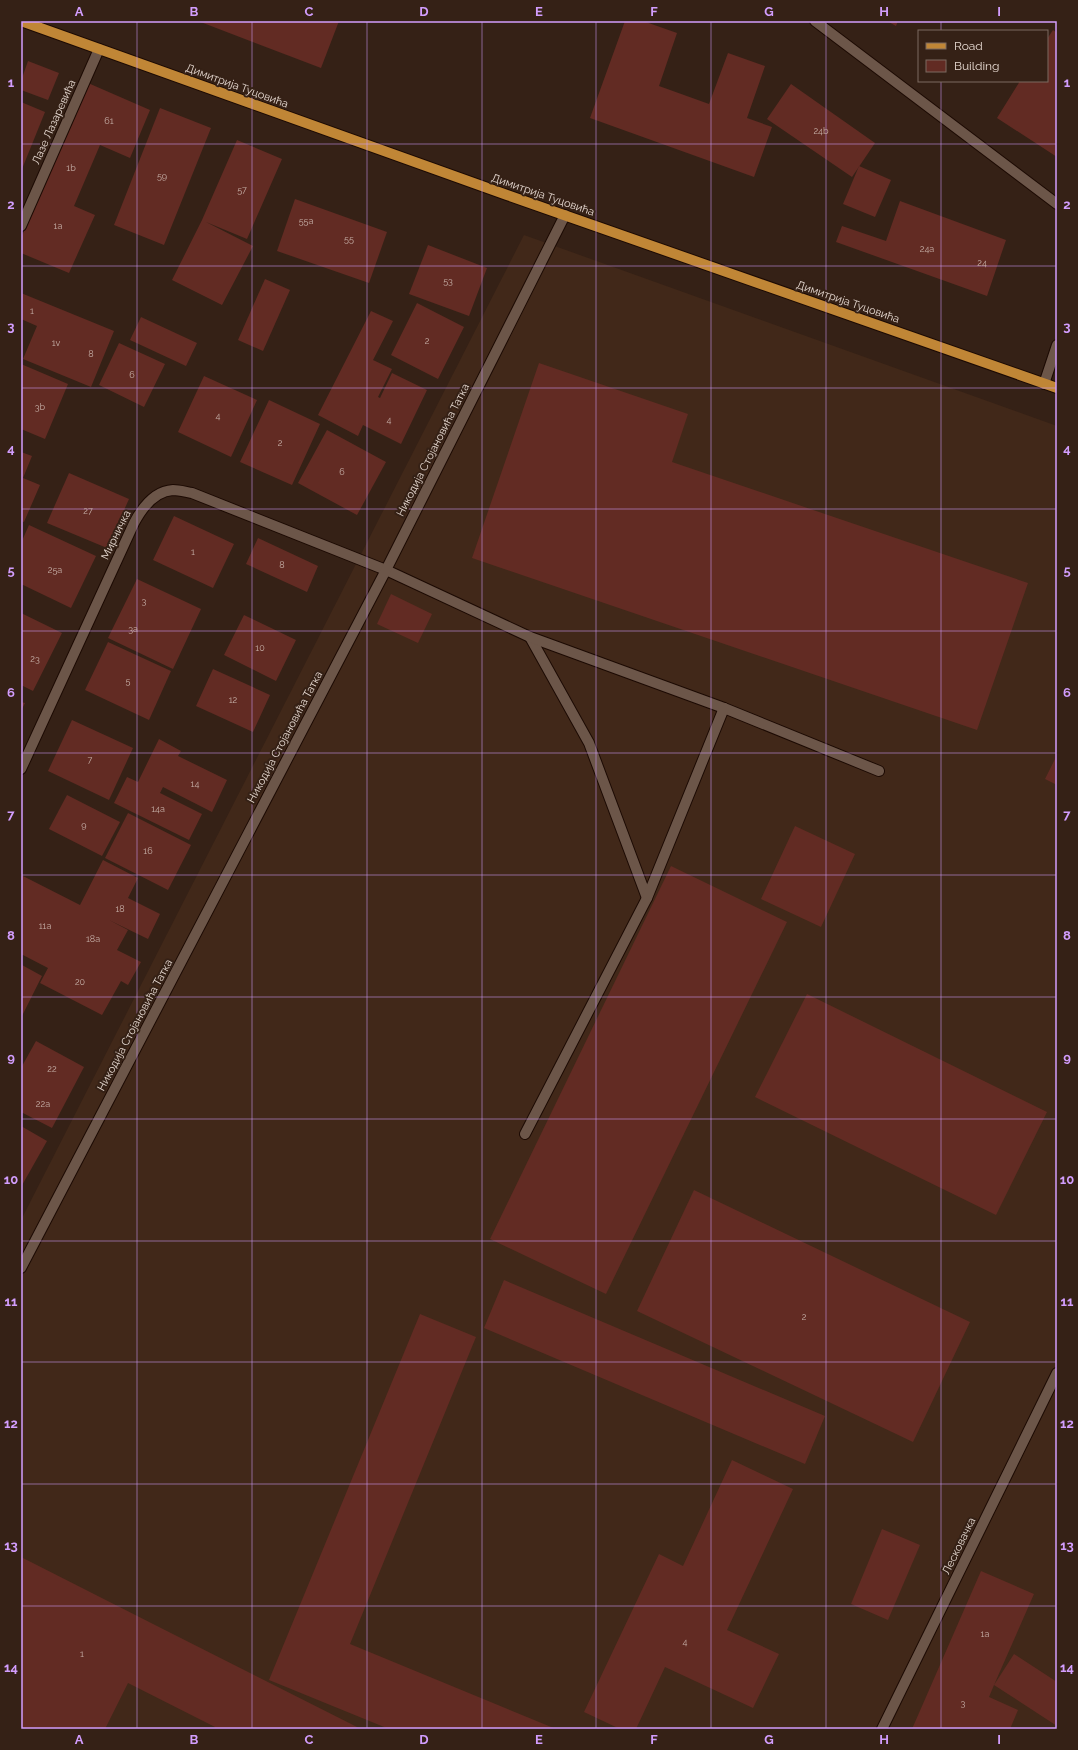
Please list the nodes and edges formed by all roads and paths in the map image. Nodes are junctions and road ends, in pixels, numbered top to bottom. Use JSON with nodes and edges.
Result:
{"nodes":[{"id":1,"x":21,"y":21,"type":"edge"},
{"id":2,"x":815,"y":21,"type":"edge"},
{"id":3,"x":99,"y":49,"type":"junction"},
{"id":4,"x":1057,"y":204,"type":"edge"},
{"id":5,"x":565,"y":215,"type":"junction"},
{"id":6,"x":21,"y":226,"type":"edge"},
{"id":7,"x":1057,"y":345,"type":"edge"},
{"id":8,"x":1044,"y":384,"type":"junction"},
{"id":9,"x":1057,"y":388,"type":"edge"},
{"id":10,"x":386,"y":570,"type":"junction"},
{"id":11,"x":530,"y":637,"type":"junction"},
{"id":12,"x":724,"y":708,"type":"junction"},
{"id":13,"x":21,"y":769,"type":"edge"},
{"id":14,"x":879,"y":771,"type":"dead end"},
{"id":15,"x":647,"y":898,"type":"junction"},
{"id":16,"x":525,"y":1134,"type":"dead end"},
{"id":17,"x":21,"y":1268,"type":"edge"},
{"id":18,"x":1057,"y":1373,"type":"edge"},
{"id":19,"x":882,"y":1729,"type":"edge"}],
"edges":[{"from":1,"to":3,"type":"main road","name":"Димитрија Туцовића"},
{"from":2,"to":4,"type":"street"},
{"from":3,"to":5,"type":"main road","name":"Димитрија Туцовића"},
{"from":3,"to":6,"type":"street","name":"Лазе Лазаревића"},
{"from":5,"to":8,"type":"main road","name":"Димитрија Туцовића"},
{"from":5,"to":10,"type":"street","name":"Никодија Стојановића Татка"},
{"from":7,"to":8,"type":"street"},
{"from":8,"to":9,"type":"main road","name":"Димитрија Туцовића"},
{"from":10,"to":11,"type":"street","name":"Мирничка"},
{"from":10,"to":13,"type":"street","name":"Мирничка"},
{"from":10,"to":17,"type":"street","name":"Никодија Стојановића Татка"},
{"from":11,"to":12,"type":"street","name":"Мирничка"},
{"from":11,"to":15,"type":"street"},
{"from":12,"to":14,"type":"street","name":"Мирничка"},
{"from":12,"to":15,"type":"street"},
{"from":15,"to":16,"type":"street"},
{"from":18,"to":19,"type":"street","name":"Лесковачка"}]}
